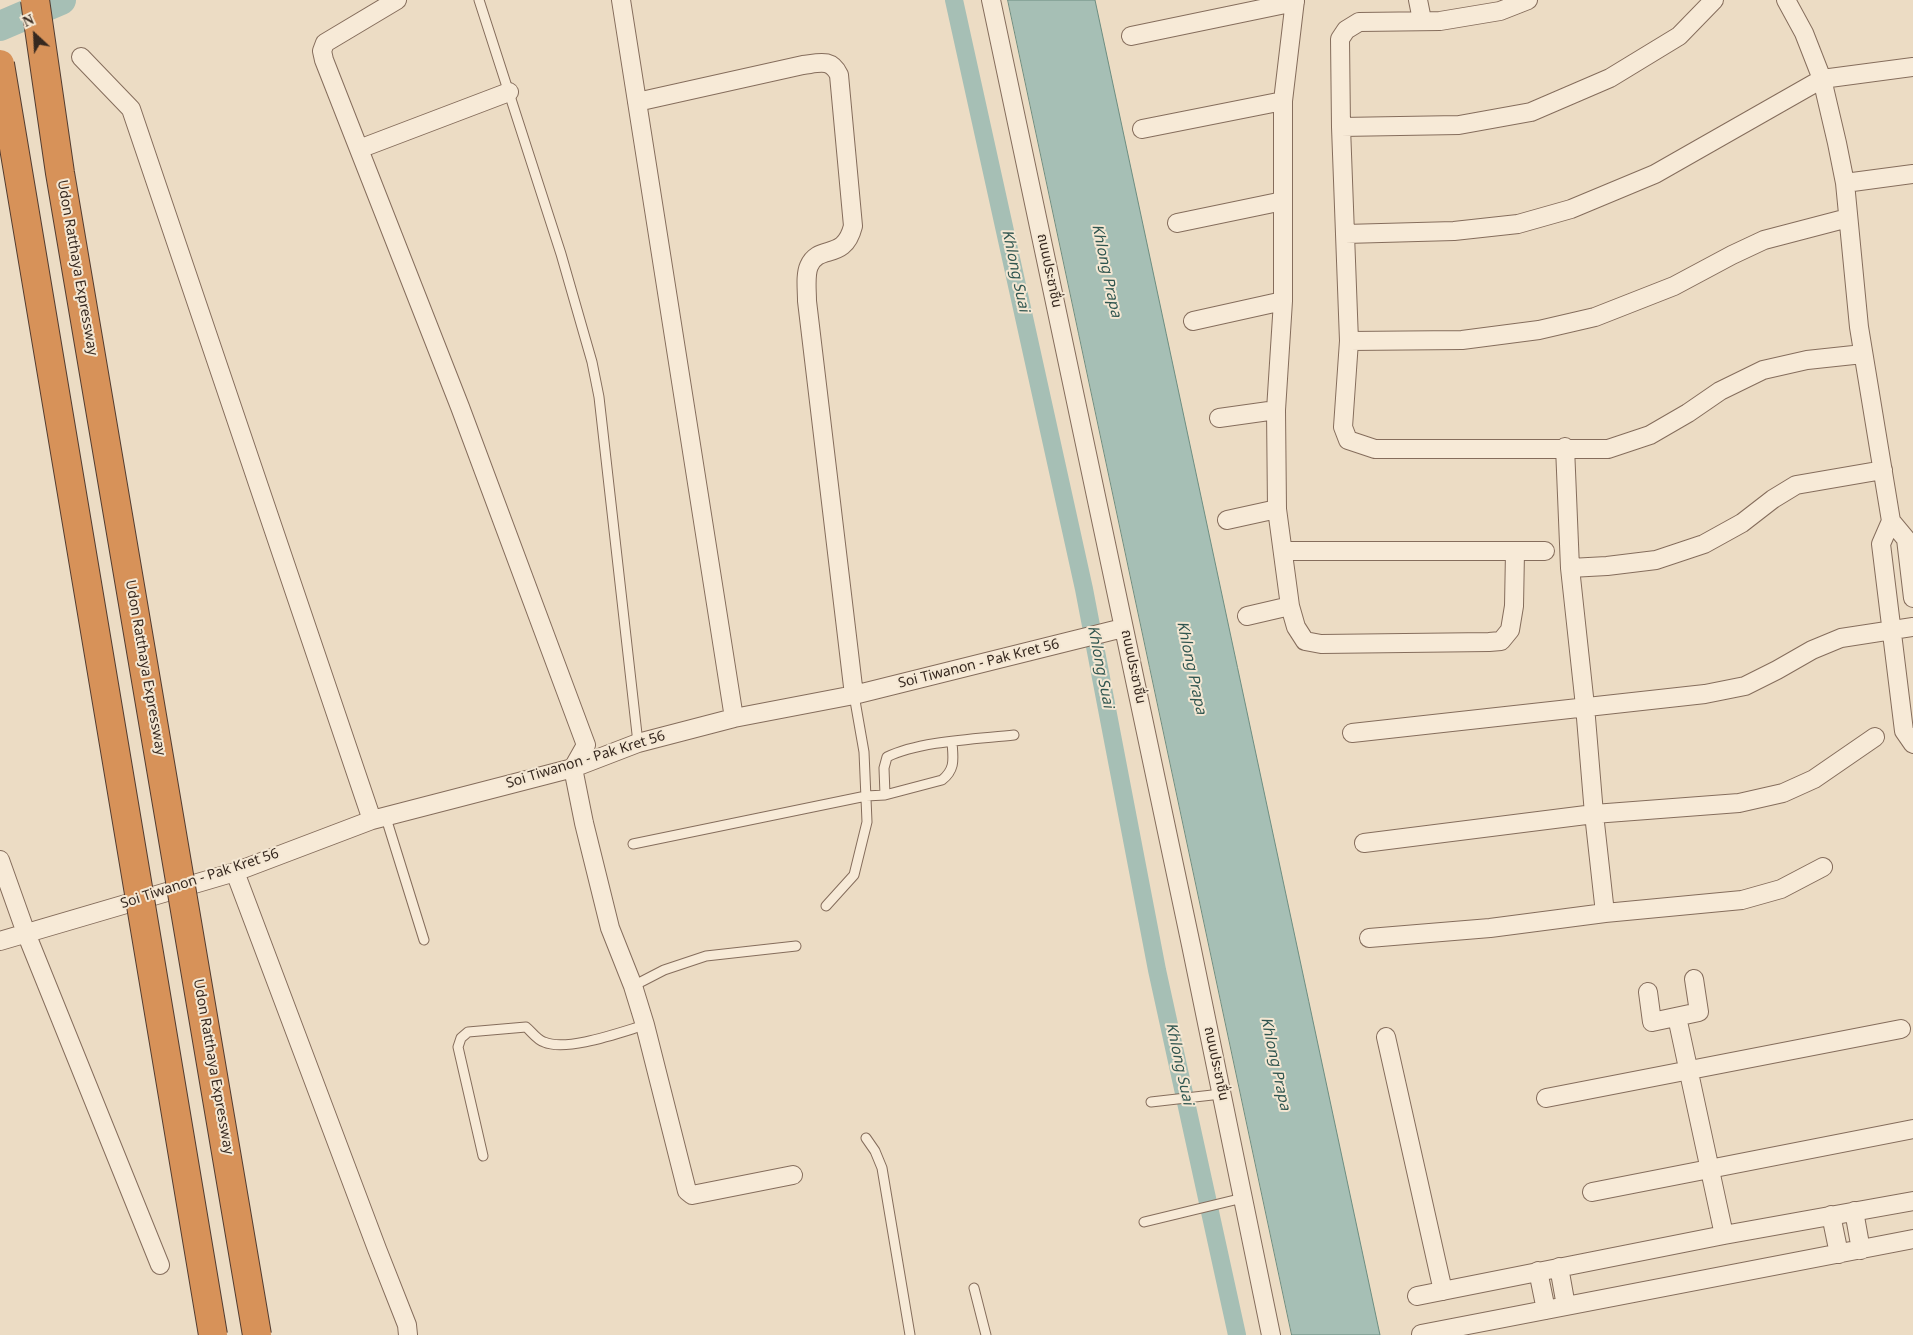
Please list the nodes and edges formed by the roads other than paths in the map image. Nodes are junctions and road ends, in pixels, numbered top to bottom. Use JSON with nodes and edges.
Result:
{"nodes":[{"id":1,"x":35,"y":0,"type":"edge"},
{"id":2,"x":397,"y":0,"type":"edge"},
{"id":3,"x":478,"y":0,"type":"edge"},
{"id":4,"x":621,"y":0,"type":"edge"},
{"id":5,"x":991,"y":0,"type":"edge"},
{"id":6,"x":1418,"y":0,"type":"edge"},
{"id":7,"x":1528,"y":0,"type":"edge"},
{"id":8,"x":1714,"y":0,"type":"edge"},
{"id":9,"x":1786,"y":0,"type":"edge"},
{"id":10,"x":1295,"y":1,"type":"edge"},
{"id":11,"x":1422,"y":20,"type":"junction"},
{"id":12,"x":1131,"y":36,"type":"dead end"},
{"id":13,"x":81,"y":57,"type":"dead end"},
{"id":14,"x":0,"y":64,"type":"edge"},
{"id":15,"x":1913,"y":66,"type":"edge"},
{"id":16,"x":1822,"y":78,"type":"junction"},
{"id":17,"x":509,"y":92,"type":"junction"},
{"id":18,"x":1283,"y":101,"type":"junction"},
{"id":19,"x":637,"y":102,"type":"junction"},
{"id":20,"x":1142,"y":128,"type":"dead end"},
{"id":21,"x":1341,"y":128,"type":"junction"},
{"id":22,"x":359,"y":149,"type":"junction"},
{"id":23,"x":1913,"y":174,"type":"edge"},
{"id":24,"x":1844,"y":183,"type":"junction"},
{"id":25,"x":1282,"y":201,"type":"junction"},
{"id":26,"x":1848,"y":218,"type":"junction"},
{"id":27,"x":1177,"y":223,"type":"dead end"},
{"id":28,"x":1345,"y":234,"type":"junction"},
{"id":29,"x":1283,"y":301,"type":"junction"},
{"id":30,"x":1193,"y":321,"type":"dead end"},
{"id":31,"x":1349,"y":341,"type":"junction"},
{"id":32,"x":1863,"y":354,"type":"junction"},
{"id":33,"x":1276,"y":410,"type":"junction"},
{"id":34,"x":1219,"y":418,"type":"dead end"},
{"id":35,"x":1565,"y":448,"type":"junction"},
{"id":36,"x":1883,"y":470,"type":"junction"},
{"id":37,"x":1277,"y":509,"type":"junction"},
{"id":38,"x":1227,"y":520,"type":"dead end"},
{"id":39,"x":1891,"y":522,"type":"junction"},
{"id":40,"x":1283,"y":551,"type":"junction"},
{"id":41,"x":1545,"y":551,"type":"dead end"},
{"id":42,"x":1515,"y":552,"type":"junction"},
{"id":43,"x":1570,"y":568,"type":"junction"},
{"id":44,"x":1913,"y":598,"type":"edge"},
{"id":45,"x":1290,"y":606,"type":"junction"},
{"id":46,"x":1247,"y":616,"type":"dead end"},
{"id":47,"x":1913,"y":627,"type":"edge"},
{"id":48,"x":1123,"y":628,"type":"junction"},
{"id":49,"x":1892,"y":630,"type":"junction"},
{"id":50,"x":854,"y":695,"type":"junction"},
{"id":51,"x":1585,"y":706,"type":"junction"},
{"id":52,"x":734,"y":718,"type":"junction"},
{"id":53,"x":1352,"y":733,"type":"dead end"},
{"id":54,"x":1014,"y":735,"type":"dead end"},
{"id":55,"x":1875,"y":737,"type":"dead end"},
{"id":56,"x":952,"y":742,"type":"junction"},
{"id":57,"x":638,"y":743,"type":"junction"},
{"id":58,"x":1913,"y":744,"type":"edge"},
{"id":59,"x":573,"y":768,"type":"junction"},
{"id":60,"x":885,"y":795,"type":"junction"},
{"id":61,"x":866,"y":796,"type":"junction"},
{"id":62,"x":1594,"y":814,"type":"junction"},
{"id":63,"x":379,"y":819,"type":"junction"},
{"id":64,"x":1364,"y":842,"type":"dead end"},
{"id":65,"x":633,"y":844,"type":"dead end"},
{"id":66,"x":0,"y":860,"type":"edge"},
{"id":67,"x":1823,"y":867,"type":"dead end"},
{"id":68,"x":235,"y":872,"type":"junction"},
{"id":69,"x":826,"y":906,"type":"dead end"},
{"id":70,"x":1605,"y":914,"type":"junction"},
{"id":71,"x":26,"y":933,"type":"junction"},
{"id":72,"x":1369,"y":938,"type":"dead end"},
{"id":73,"x":424,"y":940,"type":"dead end"},
{"id":74,"x":0,"y":941,"type":"edge"},
{"id":75,"x":796,"y":946,"type":"dead end"},
{"id":76,"x":1694,"y":979,"type":"dead end"},
{"id":77,"x":633,"y":986,"type":"junction"},
{"id":78,"x":1648,"y":992,"type":"dead end"},
{"id":79,"x":1677,"y":1017,"type":"junction"},
{"id":80,"x":646,"y":1025,"type":"junction"},
{"id":81,"x":1901,"y":1029,"type":"dead end"},
{"id":82,"x":1386,"y":1037,"type":"dead end"},
{"id":83,"x":1688,"y":1069,"type":"junction"},
{"id":84,"x":1222,"y":1094,"type":"junction"},
{"id":85,"x":1546,"y":1098,"type":"dead end"},
{"id":86,"x":1152,"y":1102,"type":"dead end"},
{"id":87,"x":1913,"y":1129,"type":"edge"},
{"id":88,"x":866,"y":1138,"type":"dead end"},
{"id":89,"x":483,"y":1156,"type":"dead end"},
{"id":90,"x":1709,"y":1169,"type":"junction"},
{"id":91,"x":793,"y":1175,"type":"dead end"},
{"id":92,"x":1592,"y":1192,"type":"dead end"},
{"id":93,"x":1243,"y":1198,"type":"junction"},
{"id":94,"x":1913,"y":1201,"type":"edge"},
{"id":95,"x":1854,"y":1211,"type":"junction"},
{"id":96,"x":1831,"y":1215,"type":"junction"},
{"id":97,"x":1144,"y":1222,"type":"dead end"},
{"id":98,"x":1724,"y":1235,"type":"junction"},
{"id":99,"x":1913,"y":1239,"type":"edge"},
{"id":100,"x":1861,"y":1250,"type":"junction"},
{"id":101,"x":1839,"y":1254,"type":"junction"},
{"id":102,"x":160,"y":1265,"type":"dead end"},
{"id":103,"x":1559,"y":1267,"type":"junction"},
{"id":104,"x":1538,"y":1271,"type":"junction"},
{"id":105,"x":974,"y":1288,"type":"dead end"},
{"id":106,"x":1443,"y":1290,"type":"junction"},
{"id":107,"x":1417,"y":1296,"type":"dead end"},
{"id":108,"x":1566,"y":1306,"type":"junction"},
{"id":109,"x":1546,"y":1310,"type":"junction"},
{"id":110,"x":1421,"y":1334,"type":"dead end"},
{"id":111,"x":213,"y":1335,"type":"edge"},
{"id":112,"x":257,"y":1335,"type":"edge"},
{"id":113,"x":408,"y":1335,"type":"edge"},
{"id":114,"x":910,"y":1335,"type":"edge"},
{"id":115,"x":986,"y":1335,"type":"edge"},
{"id":116,"x":1271,"y":1335,"type":"edge"}],
"edges":[{"from":1,"to":112,"type":"highway","name":"Udon Ratthaya Expressway","bridge":true},
{"from":2,"to":22,"type":"street"},
{"from":3,"to":17,"type":"lane"},
{"from":4,"to":19,"type":"street"},
{"from":5,"to":48,"type":"street","name":"ถนนประชาชื่น"},
{"from":6,"to":11,"type":"street"},
{"from":7,"to":11,"type":"street"},
{"from":8,"to":21,"type":"street"},
{"from":9,"to":16,"type":"street"},
{"from":10,"to":12,"type":"street"},
{"from":10,"to":18,"type":"street"},
{"from":11,"to":21,"type":"street"},
{"from":13,"to":63,"type":"street"},
{"from":14,"to":111,"type":"highway","bridge":true},
{"from":15,"to":16,"type":"street"},
{"from":16,"to":24,"type":"street"},
{"from":16,"to":28,"type":"street"},
{"from":17,"to":22,"type":"street"},
{"from":17,"to":57,"type":"lane"},
{"from":18,"to":20,"type":"street"},
{"from":18,"to":25,"type":"street"},
{"from":19,"to":50,"type":"street"},
{"from":19,"to":52,"type":"street"},
{"from":21,"to":28,"type":"street"},
{"from":22,"to":59,"type":"street"},
{"from":23,"to":24,"type":"street"},
{"from":24,"to":26,"type":"street"},
{"from":25,"to":27,"type":"street"},
{"from":25,"to":29,"type":"street"},
{"from":26,"to":31,"type":"street"},
{"from":26,"to":32,"type":"street"},
{"from":28,"to":31,"type":"street"},
{"from":29,"to":30,"type":"street"},
{"from":29,"to":33,"type":"street"},
{"from":31,"to":35,"type":"street"},
{"from":32,"to":35,"type":"street"},
{"from":32,"to":36,"type":"street"},
{"from":33,"to":34,"type":"street"},
{"from":33,"to":37,"type":"street"},
{"from":35,"to":43,"type":"street"},
{"from":36,"to":39,"type":"street"},
{"from":36,"to":43,"type":"street"},
{"from":37,"to":38,"type":"street"},
{"from":37,"to":40,"type":"street"},
{"from":39,"to":44,"type":"street"},
{"from":39,"to":49,"type":"street"},
{"from":40,"to":42,"type":"street"},
{"from":40,"to":45,"type":"street"},
{"from":41,"to":42,"type":"street"},
{"from":42,"to":45,"type":"street"},
{"from":43,"to":51,"type":"street"},
{"from":45,"to":46,"type":"street"},
{"from":47,"to":49,"type":"street"},
{"from":48,"to":50,"type":"street","name":"Soi Tiwanon - Pak Kret 56"},
{"from":48,"to":84,"type":"street","name":"ถนนประชาชื่น"},
{"from":49,"to":51,"type":"street"},
{"from":49,"to":58,"type":"street"},
{"from":50,"to":52,"type":"street","name":"Soi Tiwanon - Pak Kret 56"},
{"from":50,"to":61,"type":"lane"},
{"from":51,"to":53,"type":"street"},
{"from":51,"to":62,"type":"street"},
{"from":52,"to":57,"type":"street","name":"Soi Tiwanon - Pak Kret 56"},
{"from":54,"to":56,"type":"lane"},
{"from":55,"to":62,"type":"street"},
{"from":56,"to":60,"type":"lane"},
{"from":56,"to":60,"type":"lane"},
{"from":57,"to":59,"type":"street","name":"Soi Tiwanon - Pak Kret 56"},
{"from":59,"to":63,"type":"street","name":"Soi Tiwanon - Pak Kret 56"},
{"from":59,"to":77,"type":"street"},
{"from":60,"to":61,"type":"lane"},
{"from":61,"to":65,"type":"lane"},
{"from":61,"to":69,"type":"lane"},
{"from":62,"to":64,"type":"street"},
{"from":62,"to":70,"type":"street"},
{"from":63,"to":68,"type":"street","name":"Soi Tiwanon - Pak Kret 56"},
{"from":63,"to":73,"type":"lane"},
{"from":66,"to":71,"type":"street"},
{"from":67,"to":70,"type":"street"},
{"from":68,"to":71,"type":"street","name":"Soi Tiwanon - Pak Kret 56"},
{"from":68,"to":113,"type":"street"},
{"from":70,"to":72,"type":"street"},
{"from":71,"to":74,"type":"street","name":"Soi Tiwanon - Pak Kret 56"},
{"from":71,"to":102,"type":"street"},
{"from":75,"to":77,"type":"lane"},
{"from":76,"to":79,"type":"street"},
{"from":77,"to":80,"type":"street"},
{"from":78,"to":79,"type":"street"},
{"from":79,"to":83,"type":"street"},
{"from":80,"to":89,"type":"lane"},
{"from":80,"to":91,"type":"street"},
{"from":81,"to":83,"type":"street"},
{"from":82,"to":106,"type":"street"},
{"from":83,"to":85,"type":"street"},
{"from":83,"to":90,"type":"street"},
{"from":84,"to":86,"type":"lane"},
{"from":84,"to":93,"type":"street","name":"ถนนประชาชื่น"},
{"from":87,"to":90,"type":"street"},
{"from":88,"to":114,"type":"lane"},
{"from":90,"to":92,"type":"street"},
{"from":90,"to":98,"type":"street"},
{"from":93,"to":97,"type":"lane"},
{"from":93,"to":116,"type":"street","name":"ถนนประชาชื่น"},
{"from":94,"to":95,"type":"street"},
{"from":95,"to":96,"type":"street"},
{"from":95,"to":100,"type":"street"},
{"from":96,"to":98,"type":"street"},
{"from":96,"to":101,"type":"street"},
{"from":98,"to":103,"type":"street"},
{"from":99,"to":100,"type":"street"},
{"from":100,"to":101,"type":"street"},
{"from":101,"to":108,"type":"street"},
{"from":103,"to":104,"type":"street"},
{"from":103,"to":108,"type":"street"},
{"from":104,"to":106,"type":"street"},
{"from":104,"to":109,"type":"street"},
{"from":105,"to":115,"type":"lane"},
{"from":106,"to":107,"type":"street"},
{"from":108,"to":109,"type":"street"},
{"from":109,"to":110,"type":"street"}]}
